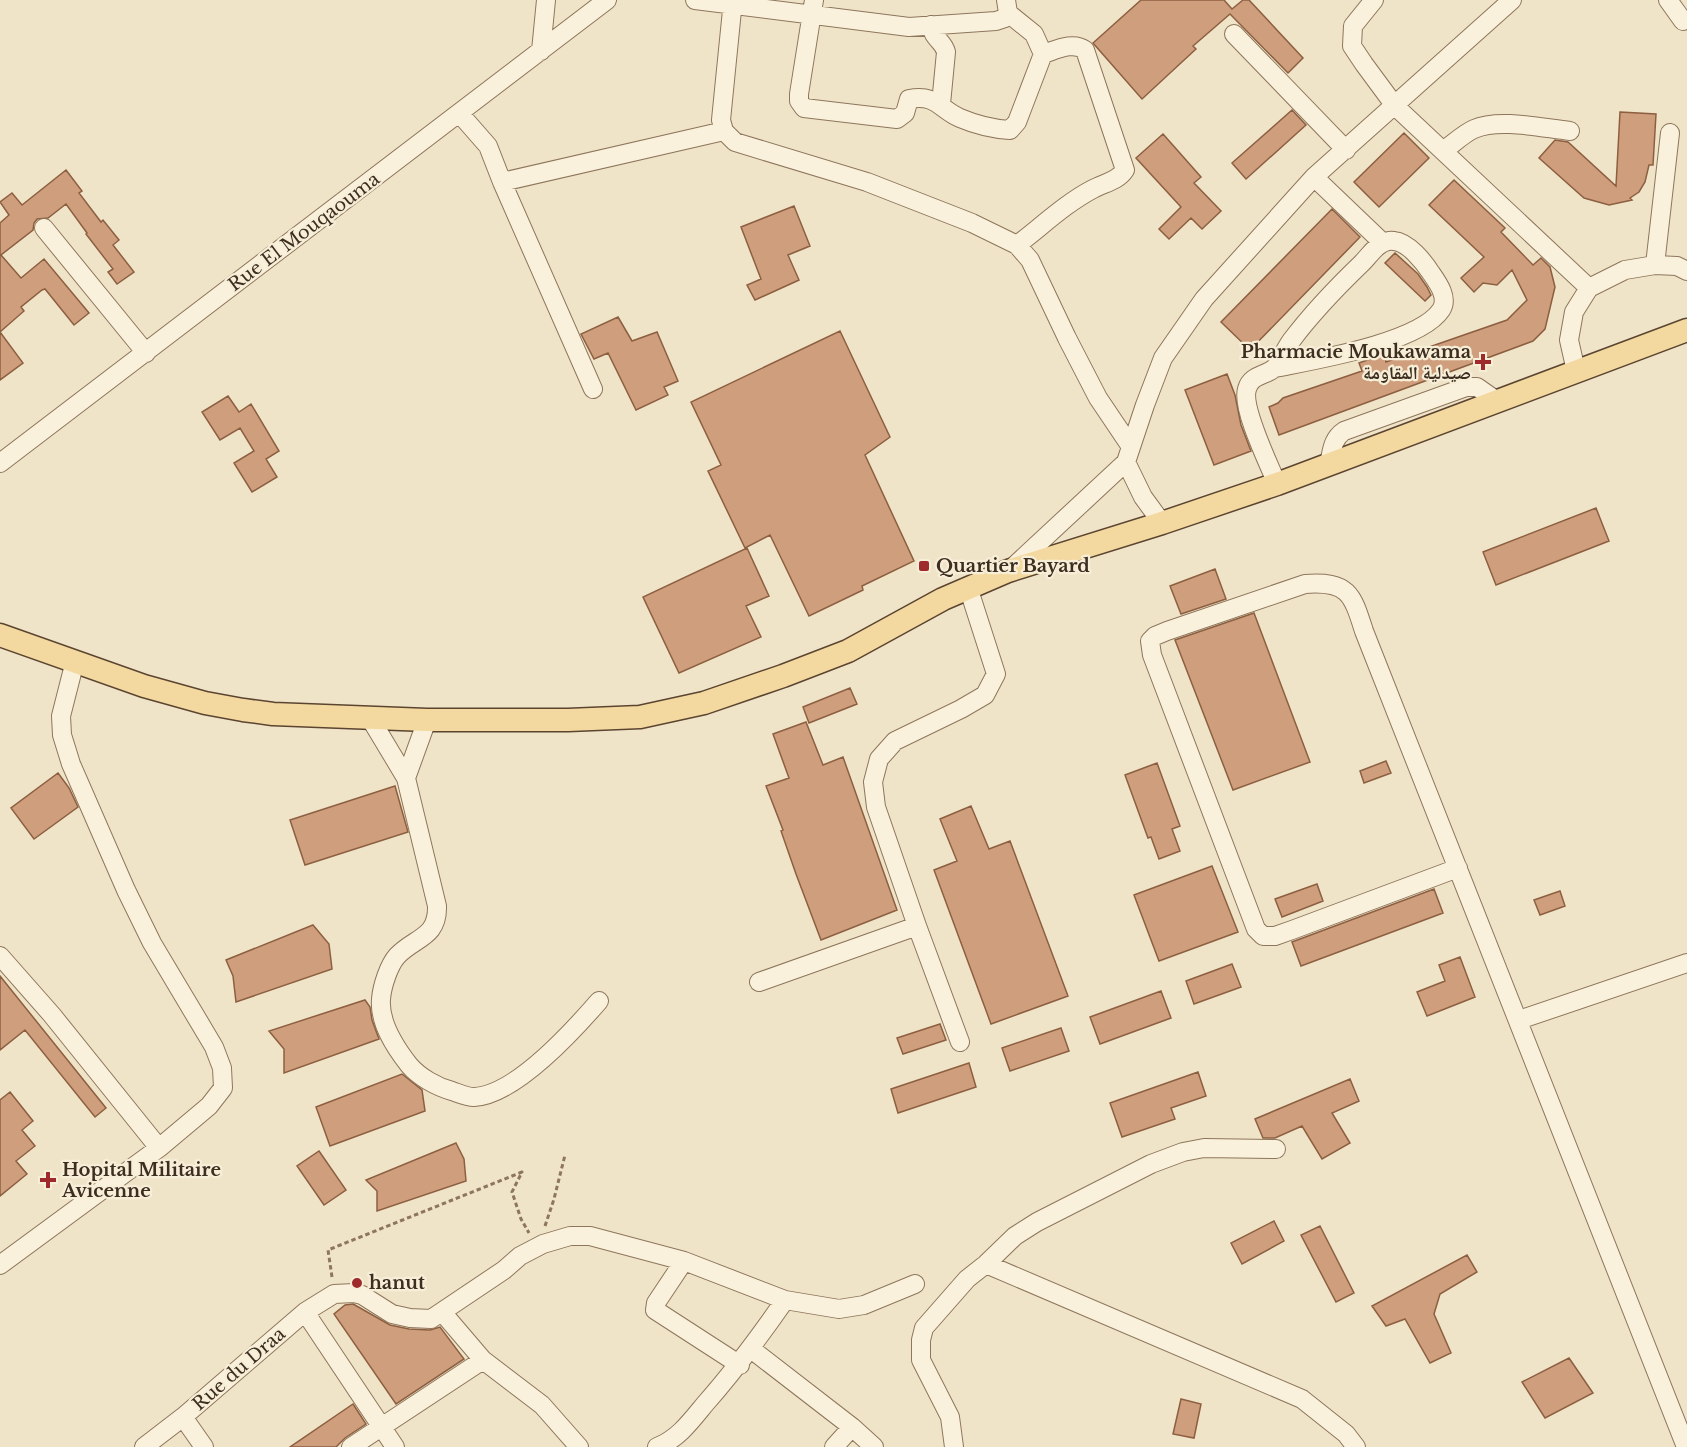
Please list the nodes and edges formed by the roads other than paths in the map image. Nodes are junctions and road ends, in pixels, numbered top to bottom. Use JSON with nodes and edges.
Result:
{"nodes":[{"id":1,"x":546,"y":0,"type":"edge"},
{"id":2,"x":607,"y":0,"type":"edge"},
{"id":3,"x":695,"y":0,"type":"edge"},
{"id":4,"x":1374,"y":0,"type":"edge"},
{"id":5,"x":1512,"y":0,"type":"edge"},
{"id":6,"x":1668,"y":0,"type":"edge"},
{"id":7,"x":733,"y":2,"type":"edge"},
{"id":8,"x":1007,"y":7,"type":"edge"},
{"id":9,"x":813,"y":8,"type":"edge"},
{"id":10,"x":1683,"y":21,"type":"dead end"},
{"id":11,"x":931,"y":25,"type":"junction"},
{"id":12,"x":1234,"y":34,"type":"dead end"},
{"id":13,"x":541,"y":51,"type":"junction"},
{"id":14,"x":1043,"y":54,"type":"junction"},
{"id":15,"x":941,"y":104,"type":"junction"},
{"id":16,"x":1395,"y":106,"type":"junction"},
{"id":17,"x":460,"y":114,"type":"junction"},
{"id":18,"x":724,"y":131,"type":"junction"},
{"id":19,"x":1570,"y":131,"type":"dead end"},
{"id":20,"x":1670,"y":133,"type":"dead end"},
{"id":21,"x":1346,"y":150,"type":"junction"},
{"id":22,"x":1443,"y":151,"type":"junction"},
{"id":23,"x":1314,"y":177,"type":"junction"},
{"id":24,"x":502,"y":182,"type":"junction"},
{"id":25,"x":44,"y":228,"type":"dead end"},
{"id":26,"x":1382,"y":242,"type":"junction"},
{"id":27,"x":1017,"y":245,"type":"junction"},
{"id":28,"x":1654,"y":265,"type":"junction"},
{"id":29,"x":1687,"y":272,"type":"edge"},
{"id":30,"x":1589,"y":288,"type":"junction"},
{"id":31,"x":1687,"y":330,"type":"edge"},
{"id":32,"x":146,"y":352,"type":"junction"},
{"id":33,"x":1275,"y":368,"type":"junction"},
{"id":34,"x":1576,"y":371,"type":"junction"},
{"id":35,"x":593,"y":389,"type":"dead end"},
{"id":36,"x":1129,"y":454,"type":"junction"},
{"id":37,"x":0,"y":463,"type":"edge"},
{"id":38,"x":1277,"y":484,"type":"junction"},
{"id":39,"x":1162,"y":524,"type":"junction"},
{"id":40,"x":1008,"y":571,"type":"junction"},
{"id":41,"x":968,"y":587,"type":"junction"},
{"id":42,"x":0,"y":635,"type":"edge"},
{"id":43,"x":75,"y":661,"type":"junction"},
{"id":44,"x":370,"y":718,"type":"junction"},
{"id":45,"x":427,"y":720,"type":"junction"},
{"id":46,"x":406,"y":778,"type":"junction"},
{"id":47,"x":1458,"y":868,"type":"junction"},
{"id":48,"x":916,"y":926,"type":"junction"},
{"id":49,"x":0,"y":956,"type":"edge"},
{"id":50,"x":1687,"y":963,"type":"edge"},
{"id":51,"x":759,"y":982,"type":"dead end"},
{"id":52,"x":599,"y":1001,"type":"dead end"},
{"id":53,"x":1519,"y":1020,"type":"junction"},
{"id":54,"x":960,"y":1042,"type":"dead end"},
{"id":55,"x":159,"y":1148,"type":"junction"},
{"id":56,"x":1276,"y":1149,"type":"dead end"},
{"id":57,"x":684,"y":1261,"type":"junction"},
{"id":58,"x":986,"y":1264,"type":"junction"},
{"id":59,"x":0,"y":1266,"type":"edge"},
{"id":60,"x":915,"y":1284,"type":"dead end"},
{"id":61,"x":785,"y":1300,"type":"junction"},
{"id":62,"x":305,"y":1312,"type":"junction"},
{"id":63,"x":442,"y":1312,"type":"junction"},
{"id":64,"x":751,"y":1349,"type":"junction"},
{"id":65,"x":483,"y":1360,"type":"junction"},
{"id":66,"x":740,"y":1365,"type":"junction"},
{"id":67,"x":183,"y":1417,"type":"junction"},
{"id":68,"x":381,"y":1427,"type":"junction"},
{"id":69,"x":852,"y":1427,"type":"junction"},
{"id":70,"x":144,"y":1447,"type":"edge"},
{"id":71,"x":204,"y":1447,"type":"edge"},
{"id":72,"x":351,"y":1447,"type":"edge"},
{"id":73,"x":395,"y":1447,"type":"edge"},
{"id":74,"x":579,"y":1447,"type":"edge"},
{"id":75,"x":657,"y":1447,"type":"edge"},
{"id":76,"x":834,"y":1447,"type":"edge"},
{"id":77,"x":874,"y":1447,"type":"edge"},
{"id":78,"x":954,"y":1447,"type":"edge"},
{"id":79,"x":1356,"y":1447,"type":"edge"},
{"id":80,"x":1686,"y":1447,"type":"edge"}],
"edges":[{"from":1,"to":13,"type":"street"},
{"from":2,"to":13,"type":"street","name":"Rue El Mouqaouma"},
{"from":3,"to":7,"type":"street"},
{"from":4,"to":16,"type":"street"},
{"from":5,"to":16,"type":"street"},
{"from":6,"to":10,"type":"street"},
{"from":7,"to":9,"type":"street"},
{"from":7,"to":18,"type":"street"},
{"from":8,"to":11,"type":"street"},
{"from":8,"to":14,"type":"street"},
{"from":9,"to":11,"type":"street"},
{"from":9,"to":15,"type":"street"},
{"from":11,"to":15,"type":"street"},
{"from":12,"to":21,"type":"street"},
{"from":13,"to":17,"type":"street","name":"Rue El Mouqaouma"},
{"from":14,"to":15,"type":"street"},
{"from":14,"to":27,"type":"street"},
{"from":16,"to":21,"type":"street"},
{"from":16,"to":22,"type":"street"},
{"from":17,"to":24,"type":"street"},
{"from":17,"to":32,"type":"street","name":"Rue El Mouqaouma"},
{"from":18,"to":24,"type":"street"},
{"from":18,"to":27,"type":"street"},
{"from":19,"to":22,"type":"street"},
{"from":20,"to":28,"type":"street"},
{"from":21,"to":23,"type":"street"},
{"from":22,"to":30,"type":"street"},
{"from":23,"to":26,"type":"street"},
{"from":23,"to":36,"type":"street"},
{"from":24,"to":35,"type":"street"},
{"from":25,"to":32,"type":"street"},
{"from":26,"to":33,"type":"street"},
{"from":26,"to":33,"type":"street"},
{"from":27,"to":36,"type":"street"},
{"from":28,"to":29,"type":"street"},
{"from":28,"to":30,"type":"street"},
{"from":30,"to":34,"type":"street"},
{"from":31,"to":34,"type":"main road"},
{"from":32,"to":37,"type":"street","name":"Rue El Mouqaouma"},
{"from":33,"to":38,"type":"street"},
{"from":34,"to":38,"type":"main road"},
{"from":36,"to":39,"type":"street"},
{"from":36,"to":40,"type":"street"},
{"from":38,"to":39,"type":"main road"},
{"from":39,"to":40,"type":"main road"},
{"from":40,"to":41,"type":"main road"},
{"from":41,"to":45,"type":"main road"},
{"from":41,"to":48,"type":"street"},
{"from":42,"to":43,"type":"main road"},
{"from":43,"to":44,"type":"main road"},
{"from":43,"to":55,"type":"street"},
{"from":44,"to":45,"type":"main road"},
{"from":44,"to":46,"type":"street"},
{"from":45,"to":46,"type":"street"},
{"from":46,"to":52,"type":"street"},
{"from":47,"to":47,"type":"street"},
{"from":47,"to":53,"type":"street"},
{"from":48,"to":51,"type":"street"},
{"from":48,"to":54,"type":"street"},
{"from":49,"to":55,"type":"street"},
{"from":50,"to":53,"type":"street"},
{"from":53,"to":80,"type":"street"},
{"from":55,"to":59,"type":"street"},
{"from":56,"to":58,"type":"street"},
{"from":57,"to":61,"type":"street"},
{"from":57,"to":63,"type":"street"},
{"from":57,"to":66,"type":"street"},
{"from":58,"to":78,"type":"street"},
{"from":58,"to":79,"type":"street"},
{"from":60,"to":61,"type":"street"},
{"from":61,"to":64,"type":"street"},
{"from":62,"to":63,"type":"street","name":"Rue du Draa"},
{"from":62,"to":67,"type":"street","name":"Rue du Draa"},
{"from":62,"to":68,"type":"street"},
{"from":63,"to":65,"type":"street"},
{"from":64,"to":66,"type":"street"},
{"from":64,"to":69,"type":"street"},
{"from":65,"to":68,"type":"street"},
{"from":65,"to":74,"type":"street"},
{"from":66,"to":75,"type":"street"},
{"from":67,"to":70,"type":"street","name":"Rue du Draa"},
{"from":67,"to":71,"type":"street"},
{"from":68,"to":72,"type":"street"},
{"from":68,"to":73,"type":"street"},
{"from":69,"to":76,"type":"street"},
{"from":69,"to":77,"type":"street"}]}
